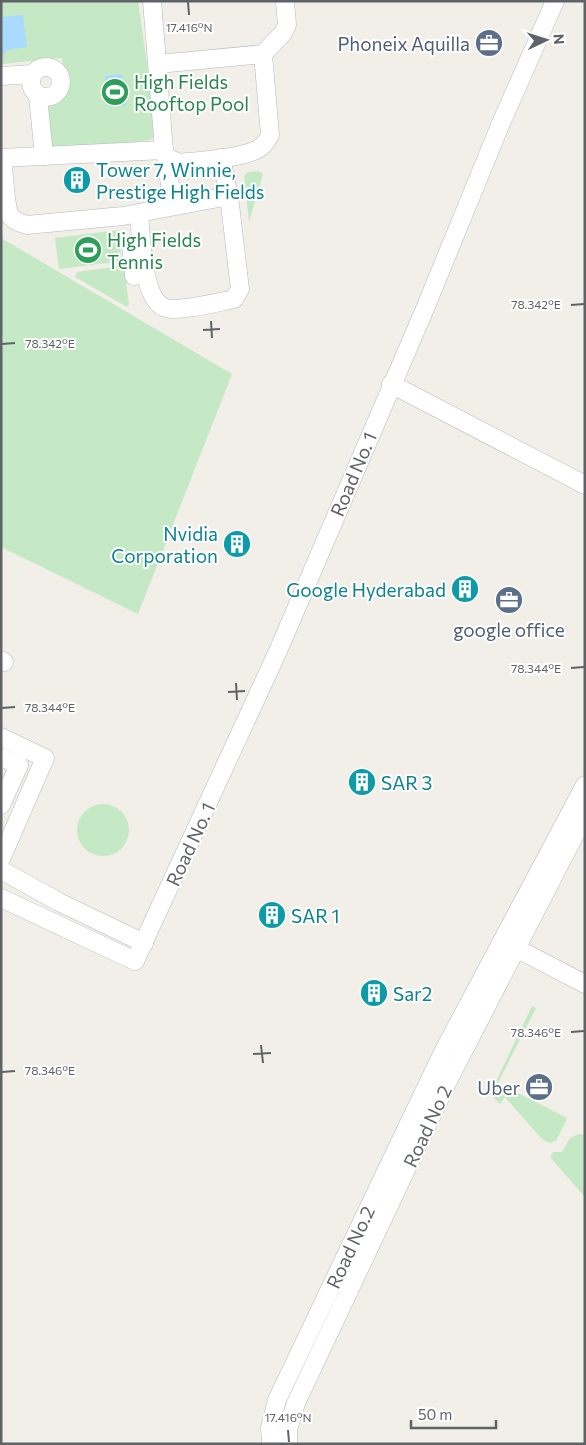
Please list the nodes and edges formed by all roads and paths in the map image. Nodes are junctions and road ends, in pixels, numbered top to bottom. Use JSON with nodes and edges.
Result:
{"nodes":[{"id":1,"x":152,"y":1,"type":"edge"},
{"id":2,"x":285,"y":1,"type":"edge"},
{"id":3,"x":555,"y":1,"type":"edge"},
{"id":4,"x":263,"y":54,"type":"junction"},
{"id":5,"x":158,"y":64,"type":"junction"},
{"id":6,"x":33,"y":74,"type":"junction"},
{"id":7,"x":1,"y":76,"type":"edge"},
{"id":8,"x":38,"y":96,"type":"junction"},
{"id":9,"x":165,"y":154,"type":"junction"},
{"id":10,"x":44,"y":156,"type":"junction"},
{"id":11,"x":2,"y":158,"type":"edge"},
{"id":12,"x":221,"y":158,"type":"junction"},
{"id":13,"x":228,"y":196,"type":"junction"},
{"id":14,"x":173,"y":206,"type":"junction"},
{"id":15,"x":133,"y":214,"type":"junction"},
{"id":16,"x":134,"y":276,"type":"dead end"},
{"id":17,"x":391,"y":384,"type":"junction"},
{"id":18,"x":585,"y":485,"type":"edge"},
{"id":19,"x":1,"y":737,"type":"edge"},
{"id":20,"x":1,"y":756,"type":"edge"},
{"id":21,"x":585,"y":785,"type":"edge"},
{"id":22,"x":1,"y":805,"type":"edge"},
{"id":23,"x":585,"y":815,"type":"edge"},
{"id":24,"x":1,"y":859,"type":"edge"},
{"id":25,"x":1,"y":870,"type":"edge"},
{"id":26,"x":1,"y":898,"type":"edge"},
{"id":27,"x":144,"y":943,"type":"junction"},
{"id":28,"x":510,"y":945,"type":"junction"},
{"id":29,"x":585,"y":984,"type":"edge"},
{"id":30,"x":442,"y":1054,"type":"joint"},
{"id":31,"x":271,"y":1444,"type":"edge"},
{"id":32,"x":288,"y":1444,"type":"edge"}],
"edges":[{"from":1,"to":5,"type":"street"},
{"from":2,"to":4,"type":"street"},
{"from":3,"to":17,"type":"street","name":"Road No. 1"},
{"from":4,"to":5,"type":"street"},
{"from":4,"to":12,"type":"street"},
{"from":5,"to":9,"type":"street"},
{"from":6,"to":7,"type":"street"},
{"from":6,"to":8,"type":"street"},
{"from":6,"to":8,"type":"street"},
{"from":8,"to":10,"type":"street"},
{"from":9,"to":10,"type":"street"},
{"from":9,"to":12,"type":"street"},
{"from":9,"to":14,"type":"street"},
{"from":10,"to":11,"type":"street"},
{"from":11,"to":15,"type":"street"},
{"from":12,"to":13,"type":"street"},
{"from":13,"to":14,"type":"street"},
{"from":13,"to":15,"type":"street"},
{"from":14,"to":15,"type":"street"},
{"from":15,"to":16,"type":"street"},
{"from":17,"to":18,"type":"street"},
{"from":17,"to":27,"type":"street","name":"Road No. 1"},
{"from":19,"to":24,"type":"street"},
{"from":20,"to":22,"type":"street"},
{"from":21,"to":28,"type":"street","name":"Road No 2"},
{"from":23,"to":28,"type":"street","name":"Road No 2"},
{"from":25,"to":27,"type":"street"},
{"from":26,"to":27,"type":"street","name":"Road No. 1"},
{"from":28,"to":29,"type":"street"},
{"from":28,"to":30,"type":"street","name":"Road No 2"},
{"from":28,"to":32,"type":"street","name":"Road No 2"},
{"from":30,"to":31,"type":"street","name":"Road No.2"}]}
